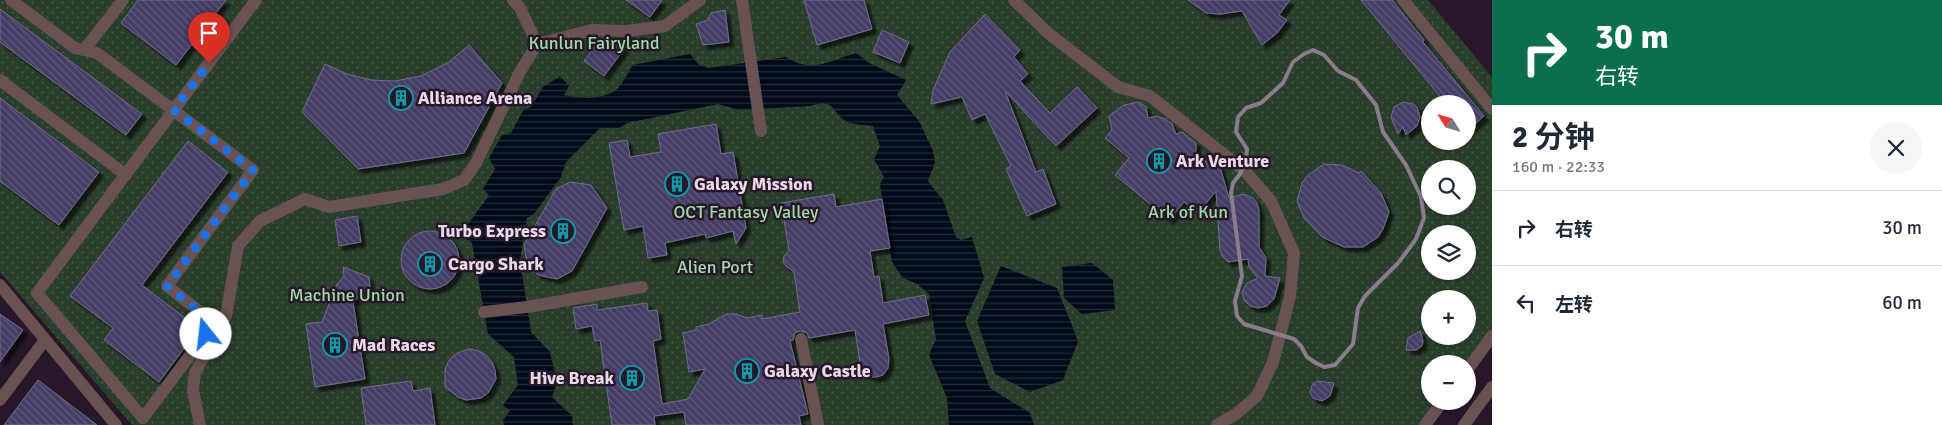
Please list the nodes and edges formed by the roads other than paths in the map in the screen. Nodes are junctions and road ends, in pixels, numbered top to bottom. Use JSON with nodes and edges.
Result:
{"nodes":[{"id":1,"x":11,"y":0,"type":"edge"},
{"id":2,"x":123,"y":0,"type":"edge"},
{"id":3,"x":256,"y":0,"type":"edge"},
{"id":4,"x":513,"y":0,"type":"edge"},
{"id":5,"x":700,"y":0,"type":"edge"},
{"id":6,"x":742,"y":0,"type":"edge"},
{"id":7,"x":1014,"y":0,"type":"edge"},
{"id":8,"x":1403,"y":0,"type":"edge"},
{"id":9,"x":537,"y":44,"type":"junction"},
{"id":10,"x":84,"y":50,"type":"junction"},
{"id":11,"x":0,"y":80,"type":"edge"},
{"id":12,"x":1492,"y":109,"type":"edge"},
{"id":13,"x":174,"y":110,"type":"junction"},
{"id":14,"x":761,"y":131,"type":"dead end"},
{"id":15,"x":126,"y":174,"type":"junction"},
{"id":16,"x":0,"y":286,"type":"edge"},
{"id":17,"x":642,"y":287,"type":"dead end"},
{"id":18,"x":484,"y":312,"type":"dead end"},
{"id":19,"x":1492,"y":336,"type":"edge"},
{"id":20,"x":801,"y":339,"type":"dead end"},
{"id":21,"x":45,"y":340,"type":"junction"},
{"id":22,"x":1476,"y":358,"type":"edge"},
{"id":23,"x":1492,"y":387,"type":"edge"},
{"id":24,"x":0,"y":400,"type":"edge"},
{"id":25,"x":1436,"y":410,"type":"edge"},
{"id":26,"x":116,"y":425,"type":"edge"},
{"id":27,"x":200,"y":425,"type":"edge"},
{"id":28,"x":818,"y":425,"type":"edge"},
{"id":29,"x":1217,"y":425,"type":"edge"},
{"id":30,"x":1425,"y":425,"type":"edge"},
{"id":31,"x":1464,"y":425,"type":"edge"}],
"edges":[{"from":1,"to":10,"type":"street"},
{"from":2,"to":10,"type":"street"},
{"from":3,"to":13,"type":"street"},
{"from":4,"to":9,"type":"street"},
{"from":5,"to":9,"type":"street"},
{"from":6,"to":14,"type":"street"},
{"from":7,"to":29,"type":"street"},
{"from":8,"to":12,"type":"street"},
{"from":9,"to":27,"type":"street"},
{"from":10,"to":13,"type":"street"},
{"from":11,"to":15,"type":"street"},
{"from":13,"to":15,"type":"street"},
{"from":13,"to":15,"type":"street"},
{"from":16,"to":21,"type":"street"},
{"from":17,"to":18,"type":"street"},
{"from":19,"to":22,"type":"street"},
{"from":20,"to":28,"type":"street"},
{"from":21,"to":24,"type":"street"},
{"from":21,"to":26,"type":"street"},
{"from":23,"to":31,"type":"street"},
{"from":25,"to":30,"type":"street"}]}
